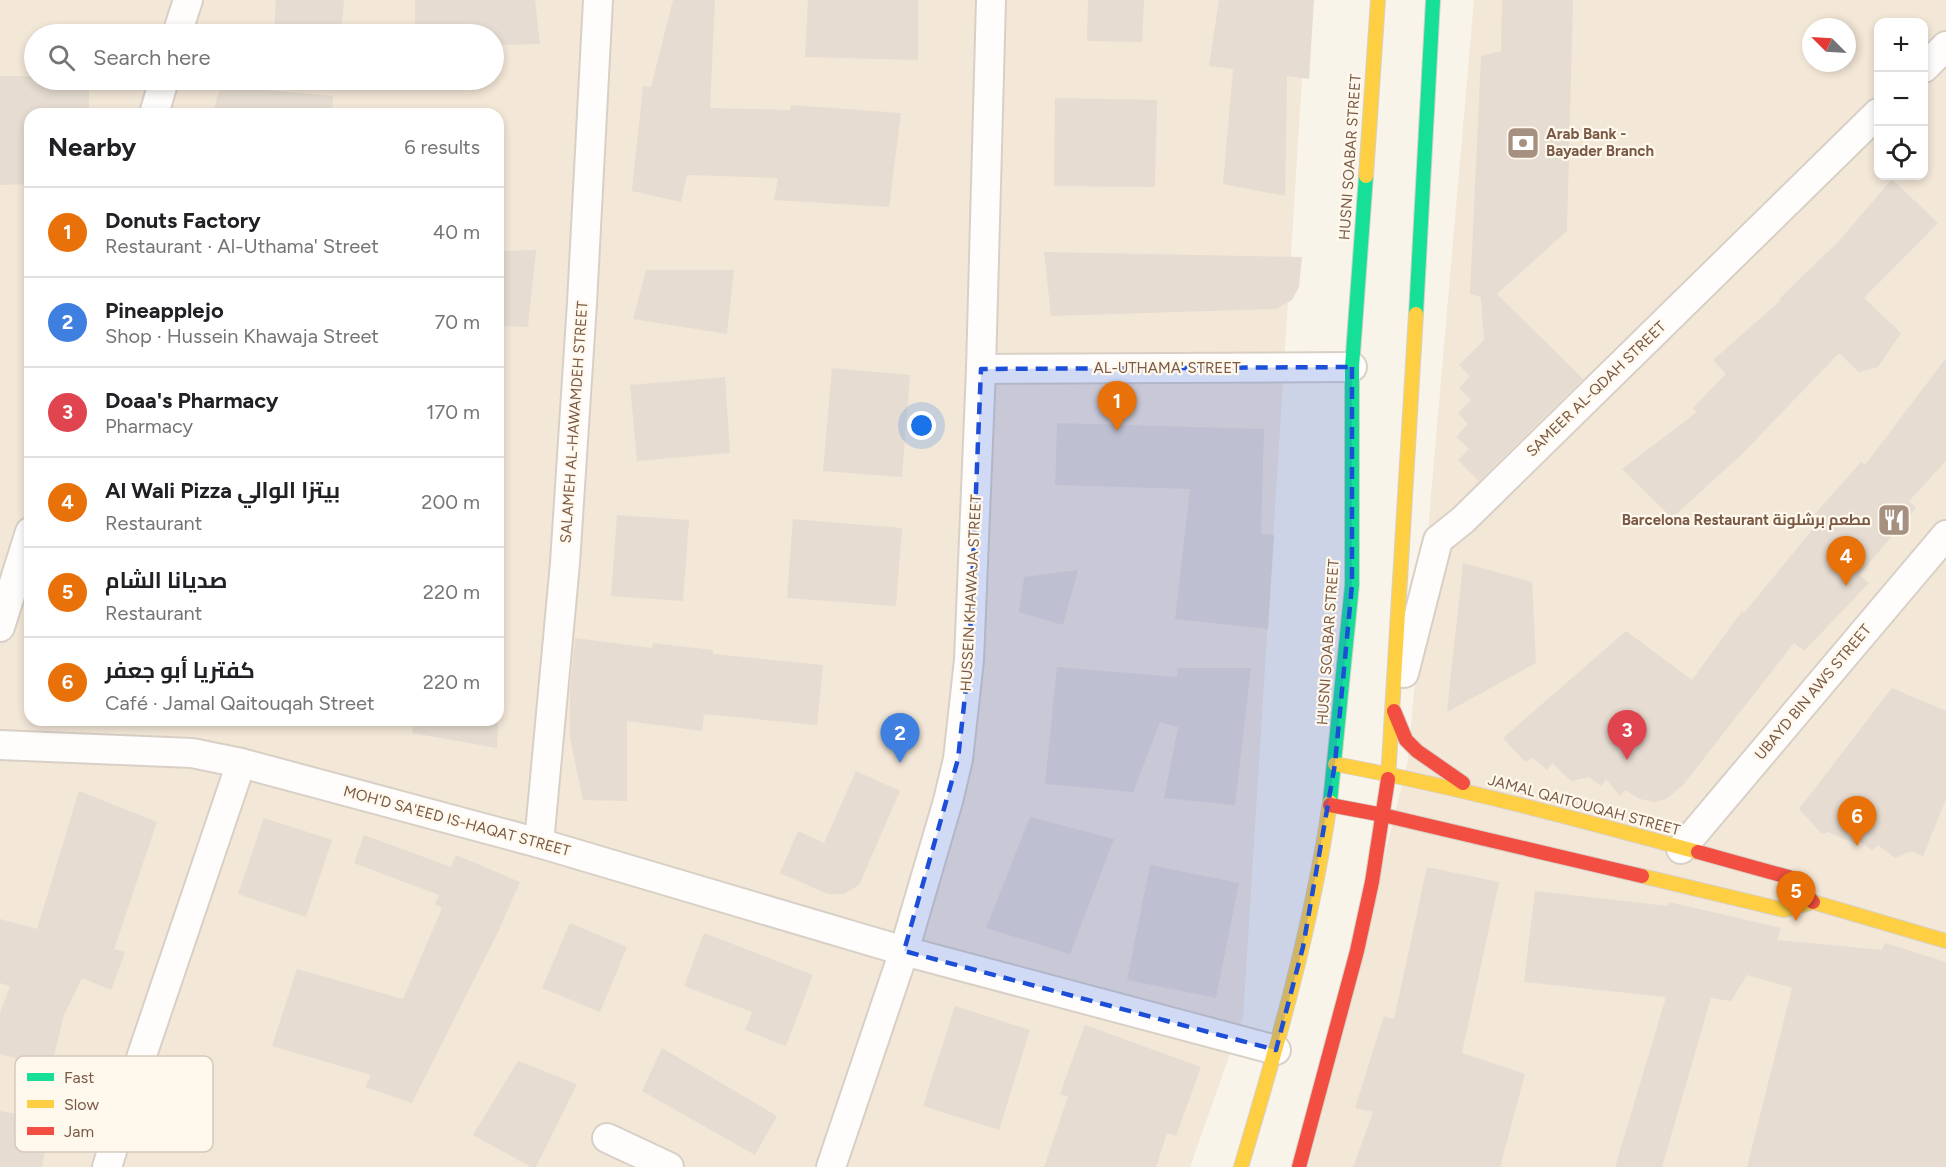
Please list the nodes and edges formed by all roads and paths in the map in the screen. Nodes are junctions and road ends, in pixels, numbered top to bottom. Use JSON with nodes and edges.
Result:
{"nodes":[{"id":1,"x":188,"y":0,"type":"edge"},
{"id":2,"x":598,"y":0,"type":"edge"},
{"id":3,"x":992,"y":0,"type":"edge"},
{"id":4,"x":1378,"y":0,"type":"edge"},
{"id":5,"x":1432,"y":0,"type":"edge"},
{"id":6,"x":180,"y":24,"type":"edge"},
{"id":7,"x":1946,"y":46,"type":"edge"},
{"id":8,"x":1928,"y":63,"type":"edge"},
{"id":9,"x":161,"y":90,"type":"edge"},
{"id":10,"x":156,"y":108,"type":"edge"},
{"id":11,"x":1874,"y":116,"type":"edge"},
{"id":12,"x":1352,"y":367,"type":"junction"},
{"id":13,"x":981,"y":369,"type":"junction"},
{"id":14,"x":1946,"y":535,"type":"edge"},
{"id":15,"x":24,"y":551,"type":"edge"},
{"id":16,"x":0,"y":627,"type":"edge"},
{"id":17,"x":1394,"y":711,"type":"junction"},
{"id":18,"x":0,"y":745,"type":"edge"},
{"id":19,"x":240,"y":763,"type":"junction"},
{"id":20,"x":1335,"y":764,"type":"junction"},
{"id":21,"x":1389,"y":773,"type":"junction"},
{"id":22,"x":1477,"y":793,"type":"junction"},
{"id":23,"x":1330,"y":805,"type":"junction"},
{"id":24,"x":1383,"y":815,"type":"junction"},
{"id":25,"x":539,"y":843,"type":"junction"},
{"id":26,"x":1681,"y":849,"type":"junction"},
{"id":27,"x":1813,"y":902,"type":"junction"},
{"id":28,"x":1946,"y":941,"type":"edge"},
{"id":29,"x":904,"y":951,"type":"junction"},
{"id":30,"x":1276,"y":1050,"type":"junction"},
{"id":31,"x":142,"y":1056,"type":"edge"},
{"id":32,"x":607,"y":1138,"type":"dead end"},
{"id":33,"x":112,"y":1152,"type":"edge"},
{"id":34,"x":107,"y":1167,"type":"edge"},
{"id":35,"x":669,"y":1167,"type":"edge"},
{"id":36,"x":831,"y":1167,"type":"edge"},
{"id":37,"x":1240,"y":1167,"type":"edge"},
{"id":38,"x":1299,"y":1167,"type":"edge"}],
"edges":[{"from":1,"to":6,"type":"street"},
{"from":2,"to":25,"type":"street","name":"SALAMEH AL-HAWAMDEH STREET"},
{"from":3,"to":13,"type":"street","name":"HUSSEIN KHAWAJA STREET"},
{"from":4,"to":12,"type":"main road","name":"HUSNI SOABAR STREET"},
{"from":5,"to":17,"type":"main road"},
{"from":7,"to":8,"type":"street"},
{"from":9,"to":10,"type":"street"},
{"from":11,"to":17,"type":"street","name":"SAMEER AL-QDAH STREET"},
{"from":12,"to":13,"type":"street","name":"AL-UTHAMA' STREET"},
{"from":12,"to":20,"type":"main road","name":"HUSNI SOABAR STREET"},
{"from":13,"to":29,"type":"street","name":"HUSSEIN KHAWAJA STREET"},
{"from":14,"to":26,"type":"street","name":"UBAYD BIN AWS STREET"},
{"from":15,"to":16,"type":"street"},
{"from":17,"to":21,"type":"main road"},
{"from":17,"to":22,"type":"main road"},
{"from":18,"to":19,"type":"street","name":"MOH'D SA'EED IS-HAQAT STREET"},
{"from":19,"to":25,"type":"street","name":"MOH'D SA'EED IS-HAQAT STREET"},
{"from":19,"to":31,"type":"street"},
{"from":20,"to":21,"type":"main road","name":"JAMAL QAITOUQAH STREET"},
{"from":20,"to":23,"type":"main road","name":"HUSNI SOABAR STREET"},
{"from":21,"to":22,"type":"main road","name":"JAMAL QAITOUQAH STREET"},
{"from":21,"to":24,"type":"main road"},
{"from":22,"to":26,"type":"main road","name":"JAMAL QAITOUQAH STREET"},
{"from":23,"to":24,"type":"main road"},
{"from":23,"to":30,"type":"main road","name":"HUSNI SOABAR STREET"},
{"from":24,"to":27,"type":"main road"},
{"from":24,"to":38,"type":"main road"},
{"from":25,"to":29,"type":"street","name":"MOH'D SA'EED IS-HAQAT STREET"},
{"from":26,"to":27,"type":"main road","name":"JAMAL QAITOUQAH STREET"},
{"from":27,"to":28,"type":"main road"},
{"from":29,"to":30,"type":"street","name":"MOH'D SA'EED IS-HAQAT STREET"},
{"from":29,"to":36,"type":"street","name":"HUSSEIN KHAWAJA STREET"},
{"from":30,"to":37,"type":"main road","name":"HUSNI SOABAR STREET"},
{"from":32,"to":35,"type":"street"},
{"from":33,"to":34,"type":"street"}]}
